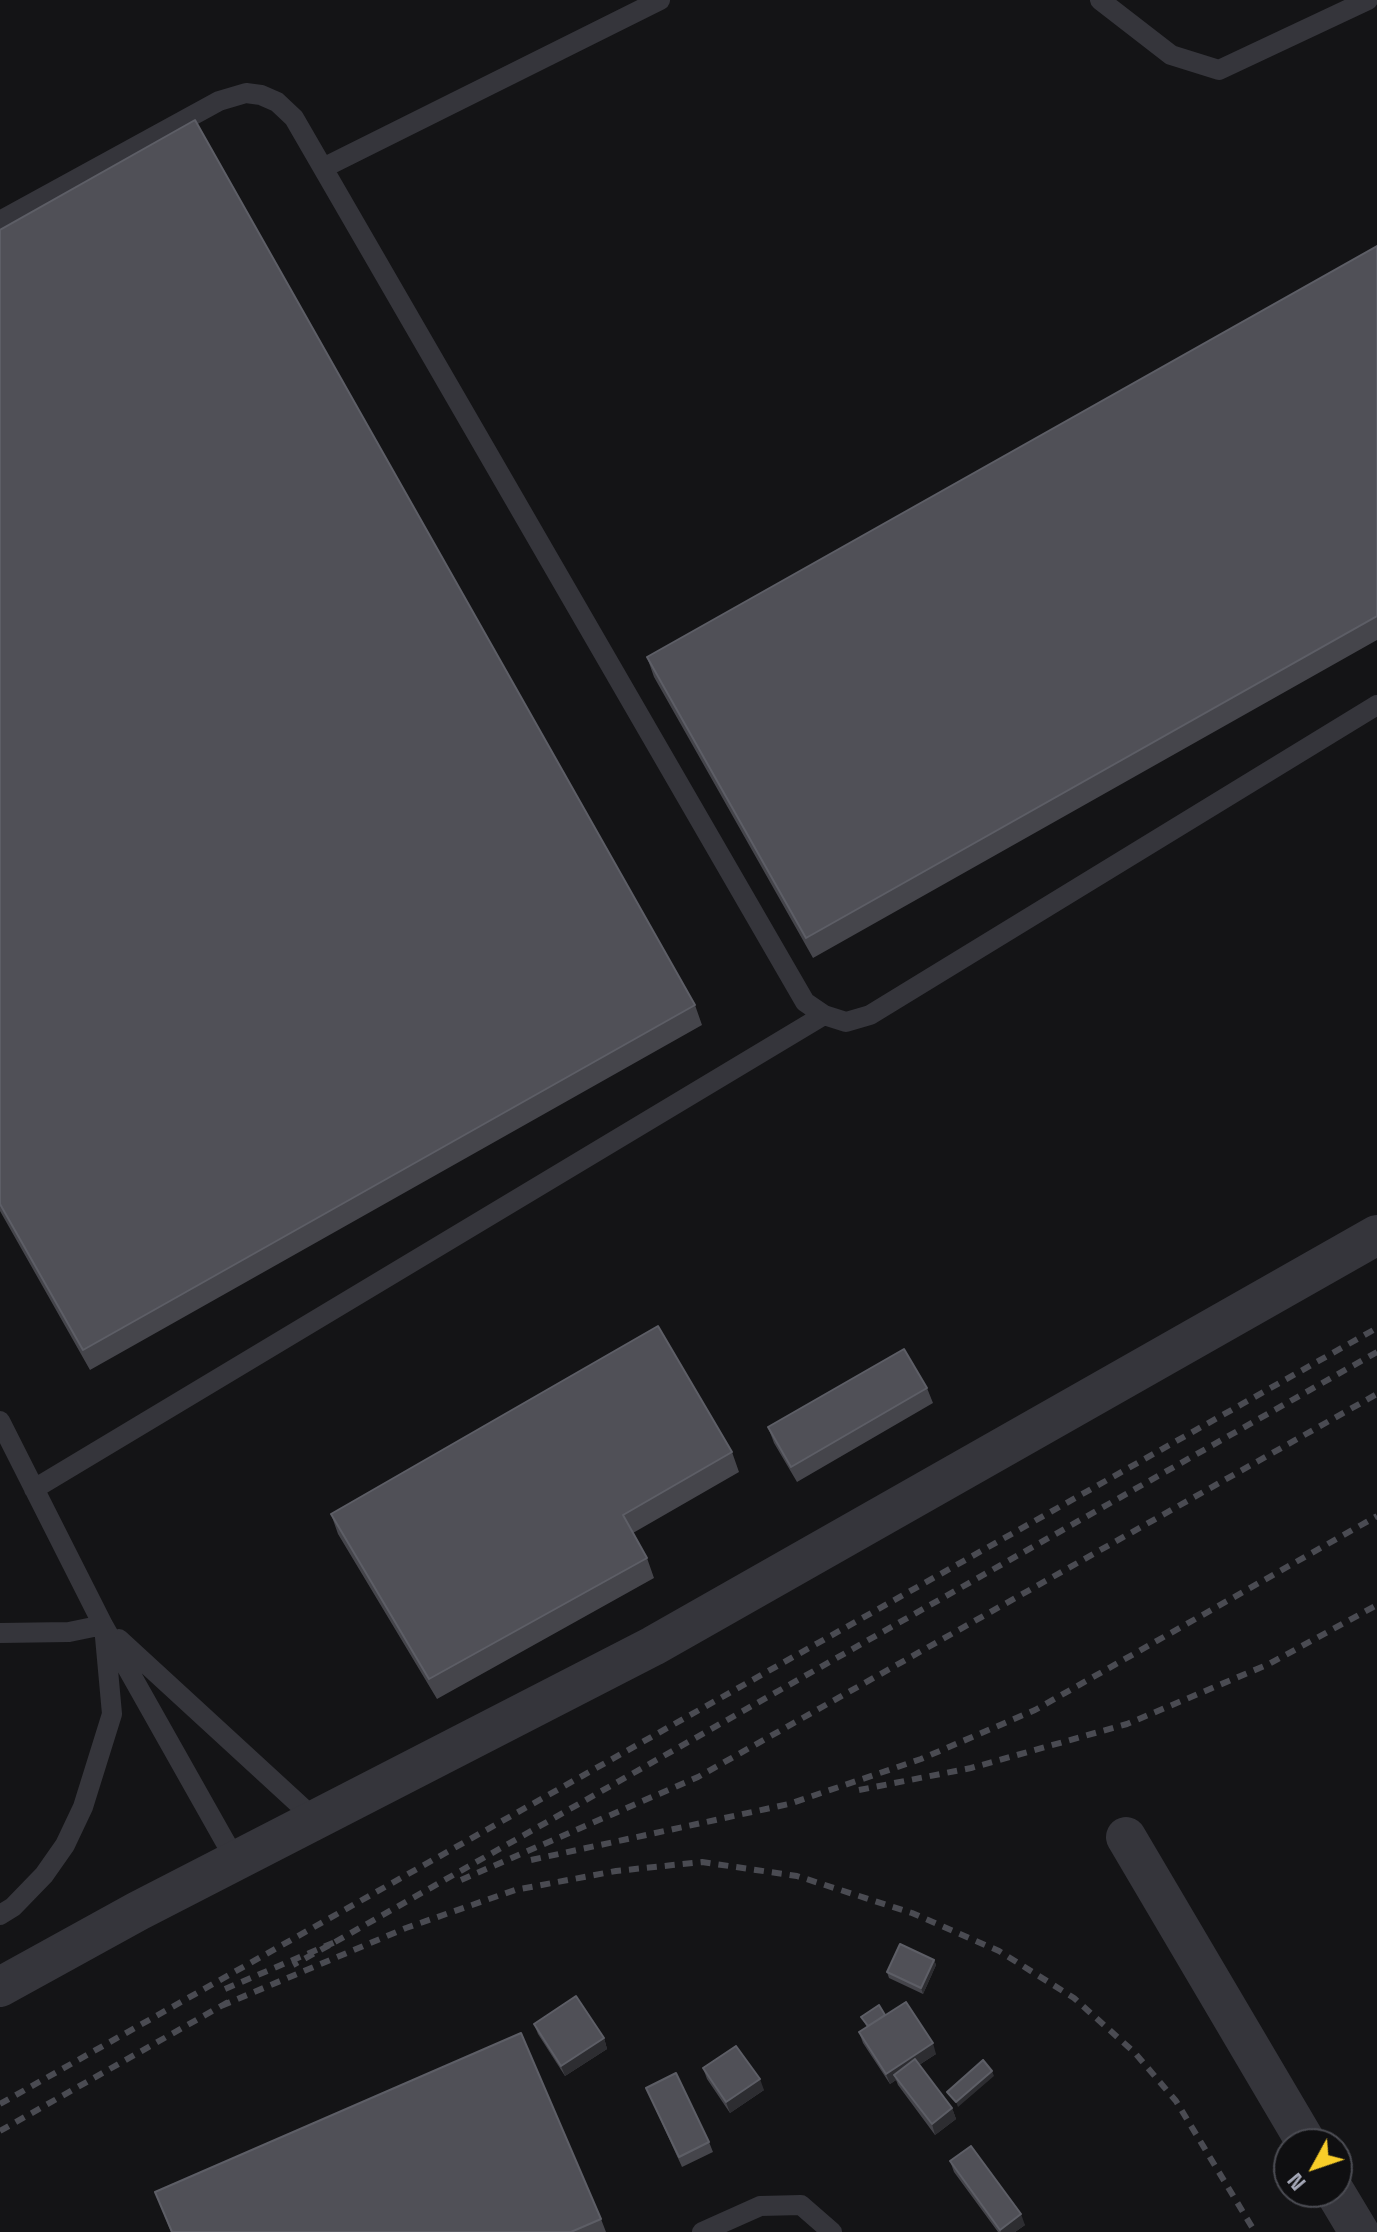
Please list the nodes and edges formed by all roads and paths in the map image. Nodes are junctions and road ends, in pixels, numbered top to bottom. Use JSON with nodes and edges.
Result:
{"nodes":[{"id":1,"x":660,"y":0,"type":"edge"},
{"id":2,"x":1100,"y":0,"type":"edge"},
{"id":3,"x":1368,"y":0,"type":"edge"},
{"id":4,"x":323,"y":168,"type":"junction"},
{"id":5,"x":0,"y":221,"type":"edge"},
{"id":6,"x":1377,"y":705,"type":"edge"},
{"id":7,"x":824,"y":1015,"type":"junction"},
{"id":8,"x":1377,"y":1235,"type":"edge"},
{"id":9,"x":3,"y":1434,"type":"edge"},
{"id":10,"x":34,"y":1489,"type":"junction"},
{"id":11,"x":103,"y":1625,"type":"junction"},
{"id":12,"x":0,"y":1633,"type":"edge"},
{"id":13,"x":316,"y":1820,"type":"junction"},
{"id":14,"x":1126,"y":1837,"type":"dead end"},
{"id":15,"x":236,"y":1861,"type":"junction"},
{"id":16,"x":0,"y":1915,"type":"edge"},
{"id":17,"x":0,"y":1987,"type":"edge"},
{"id":18,"x":1298,"y":2128,"type":"edge"},
{"id":19,"x":1345,"y":2208,"type":"edge"},
{"id":20,"x":702,"y":2232,"type":"edge"},
{"id":21,"x":832,"y":2232,"type":"edge"},
{"id":22,"x":1359,"y":2232,"type":"edge"}],
"edges":[{"from":1,"to":4,"type":"lane"},
{"from":2,"to":3,"type":"lane"},
{"from":4,"to":5,"type":"lane"},
{"from":4,"to":7,"type":"lane"},
{"from":6,"to":7,"type":"lane"},
{"from":7,"to":10,"type":"lane"},
{"from":8,"to":13,"type":"street"},
{"from":9,"to":10,"type":"lane"},
{"from":10,"to":11,"type":"lane"},
{"from":11,"to":12,"type":"lane"},
{"from":11,"to":13,"type":"lane"},
{"from":11,"to":15,"type":"lane"},
{"from":11,"to":16,"type":"lane"},
{"from":13,"to":15,"type":"street"},
{"from":14,"to":18,"type":"street"},
{"from":15,"to":17,"type":"street"},
{"from":19,"to":22,"type":"street"},
{"from":20,"to":21,"type":"lane"}]}
